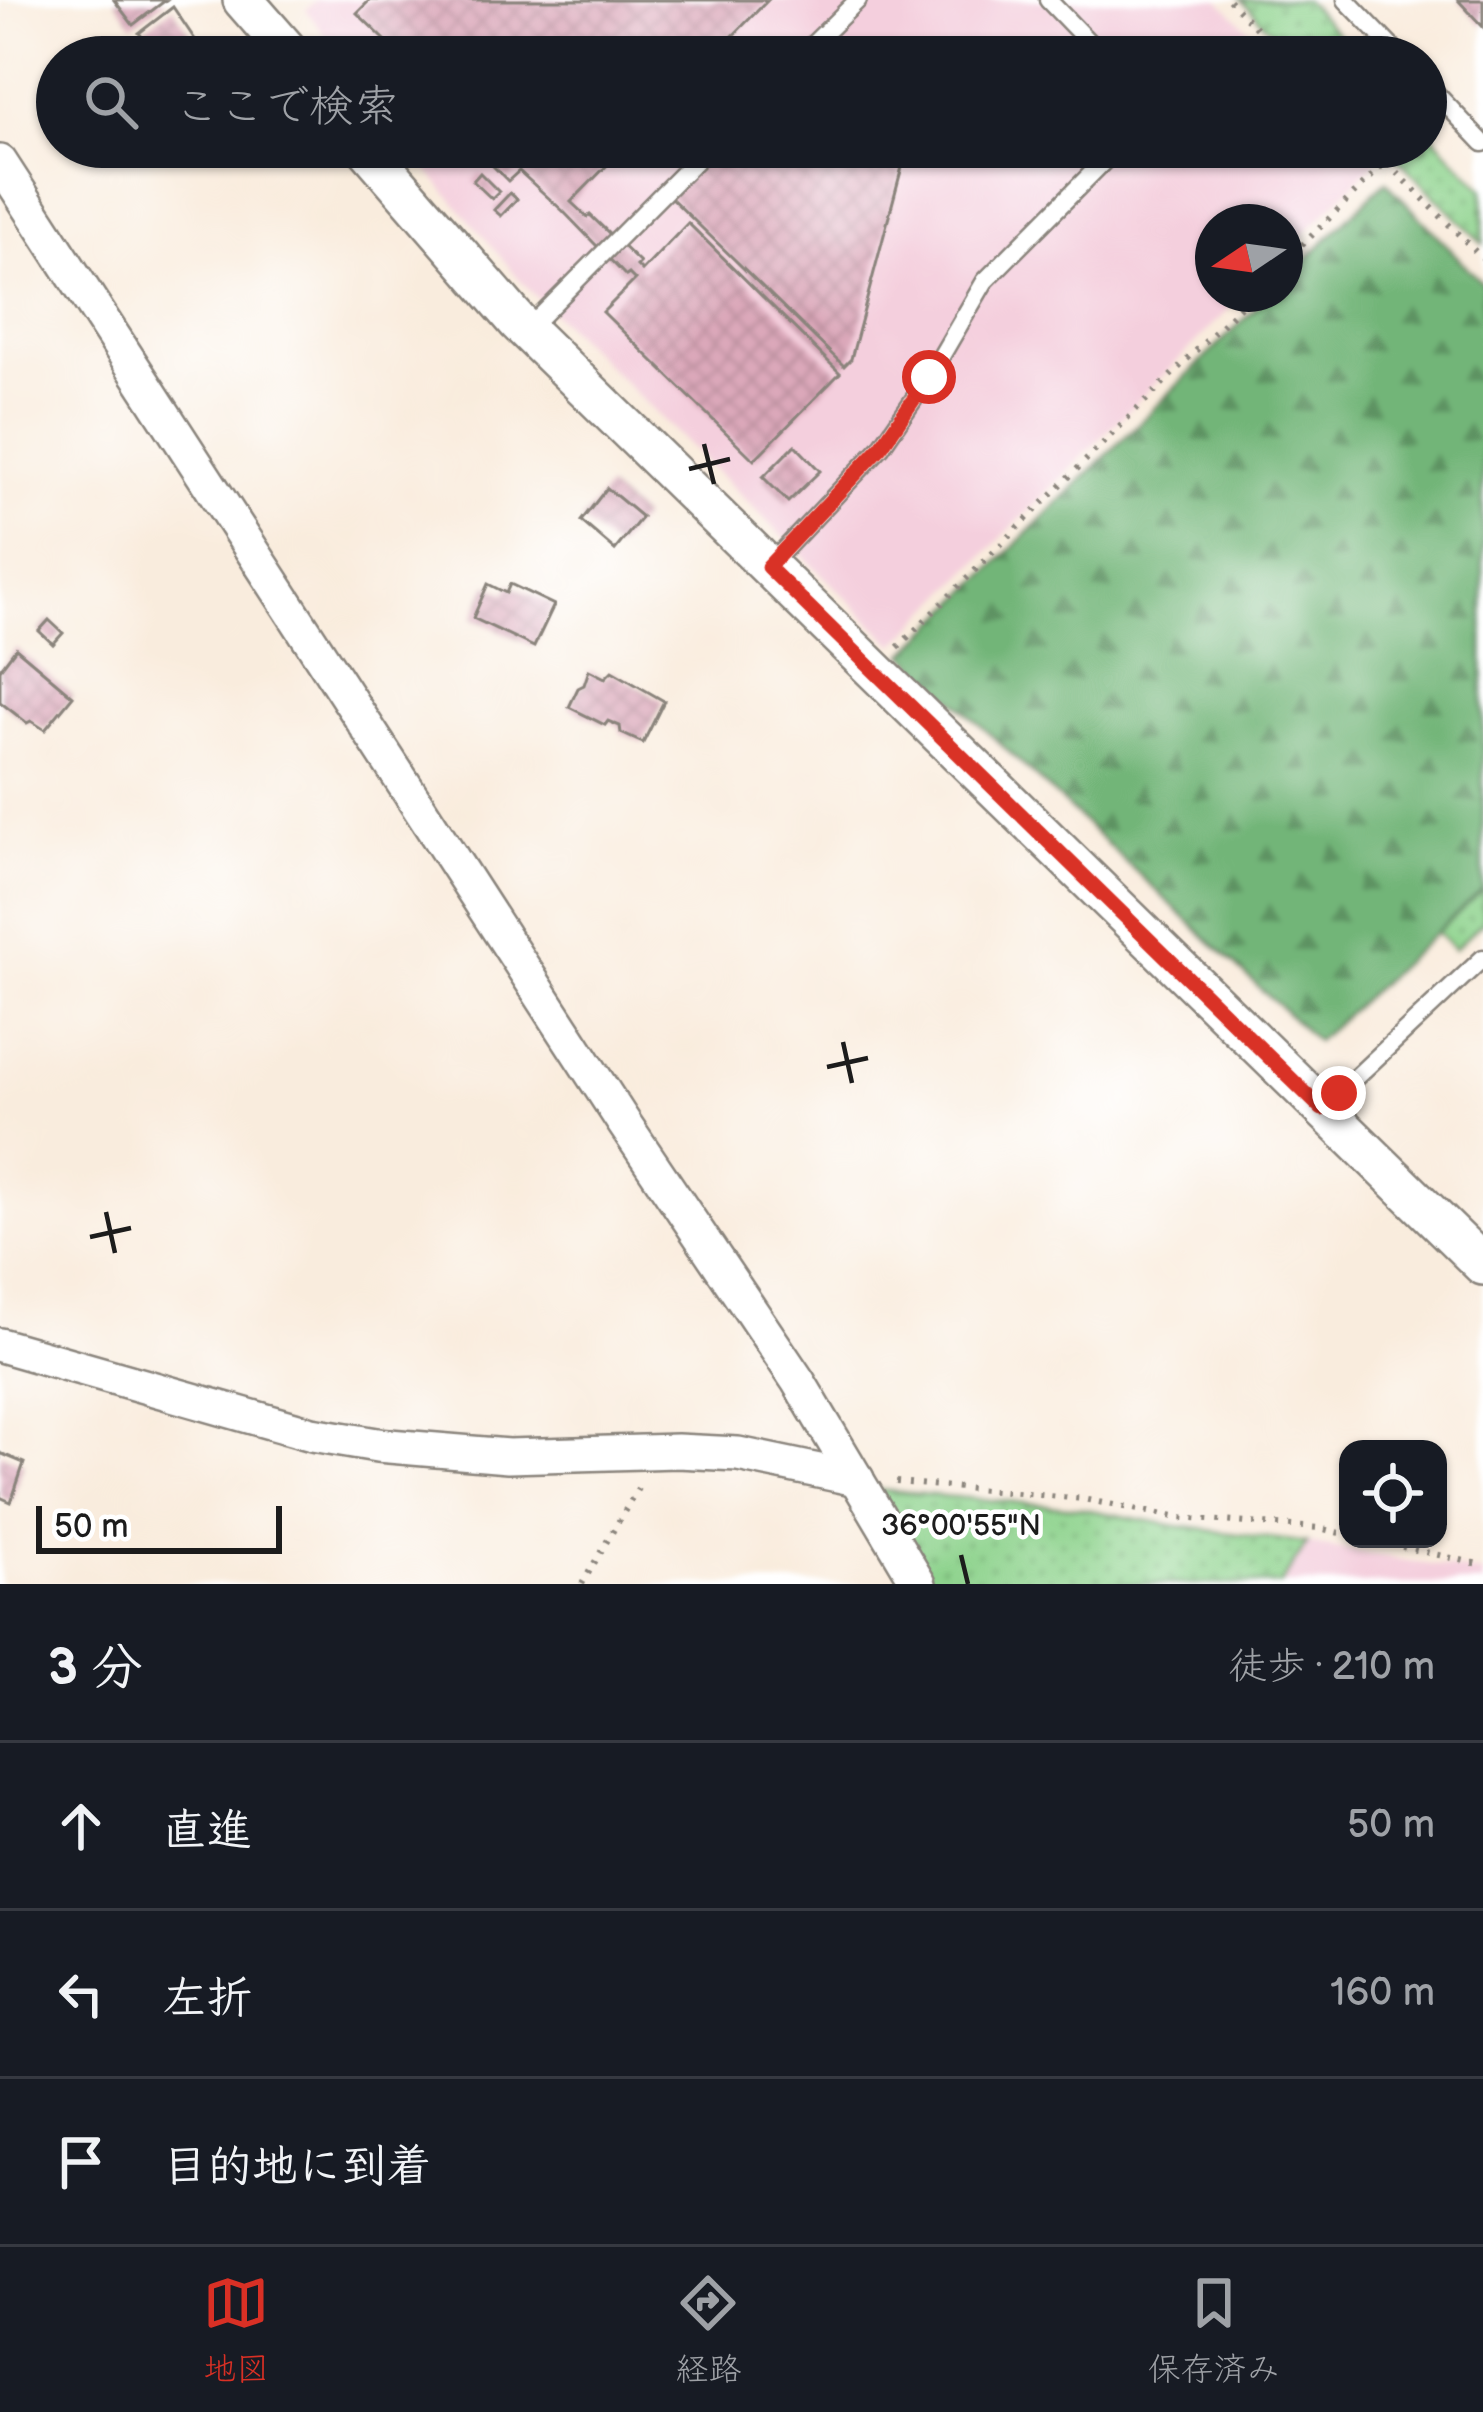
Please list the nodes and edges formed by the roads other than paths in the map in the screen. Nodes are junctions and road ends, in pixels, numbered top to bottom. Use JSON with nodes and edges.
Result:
{"nodes":[{"id":1,"x":243,"y":0,"type":"edge"},
{"id":2,"x":857,"y":0,"type":"edge"},
{"id":3,"x":1048,"y":0,"type":"edge"},
{"id":4,"x":1346,"y":0,"type":"edge"},
{"id":5,"x":275,"y":36,"type":"edge"},
{"id":6,"x":821,"y":36,"type":"edge"},
{"id":7,"x":1083,"y":36,"type":"edge"},
{"id":8,"x":1381,"y":36,"type":"edge"},
{"id":9,"x":1447,"y":105,"type":"edge"},
{"id":10,"x":1483,"y":142,"type":"edge"},
{"id":11,"x":0,"y":162,"type":"edge"},
{"id":12,"x":384,"y":168,"type":"edge"},
{"id":13,"x":688,"y":168,"type":"edge"},
{"id":14,"x":1097,"y":168,"type":"edge"},
{"id":15,"x":527,"y":330,"type":"junction"},
{"id":16,"x":768,"y":567,"type":"junction"},
{"id":17,"x":1483,"y":958,"type":"edge"},
{"id":18,"x":1322,"y":1109,"type":"junction"},
{"id":19,"x":1483,"y":1265,"type":"edge"},
{"id":20,"x":0,"y":1346,"type":"edge"},
{"id":21,"x":857,"y":1479,"type":"junction"},
{"id":22,"x":919,"y":1584,"type":"edge"}],
"edges":[{"from":1,"to":5,"type":"street"},
{"from":2,"to":6,"type":"lane"},
{"from":3,"to":7,"type":"lane"},
{"from":4,"to":8,"type":"lane"},
{"from":9,"to":10,"type":"lane"},
{"from":11,"to":21,"type":"street"},
{"from":12,"to":15,"type":"street"},
{"from":13,"to":15,"type":"lane"},
{"from":14,"to":16,"type":"lane"},
{"from":15,"to":16,"type":"street"},
{"from":16,"to":18,"type":"street"},
{"from":17,"to":18,"type":"lane"},
{"from":18,"to":19,"type":"street"},
{"from":20,"to":21,"type":"street"},
{"from":21,"to":22,"type":"street"}]}
